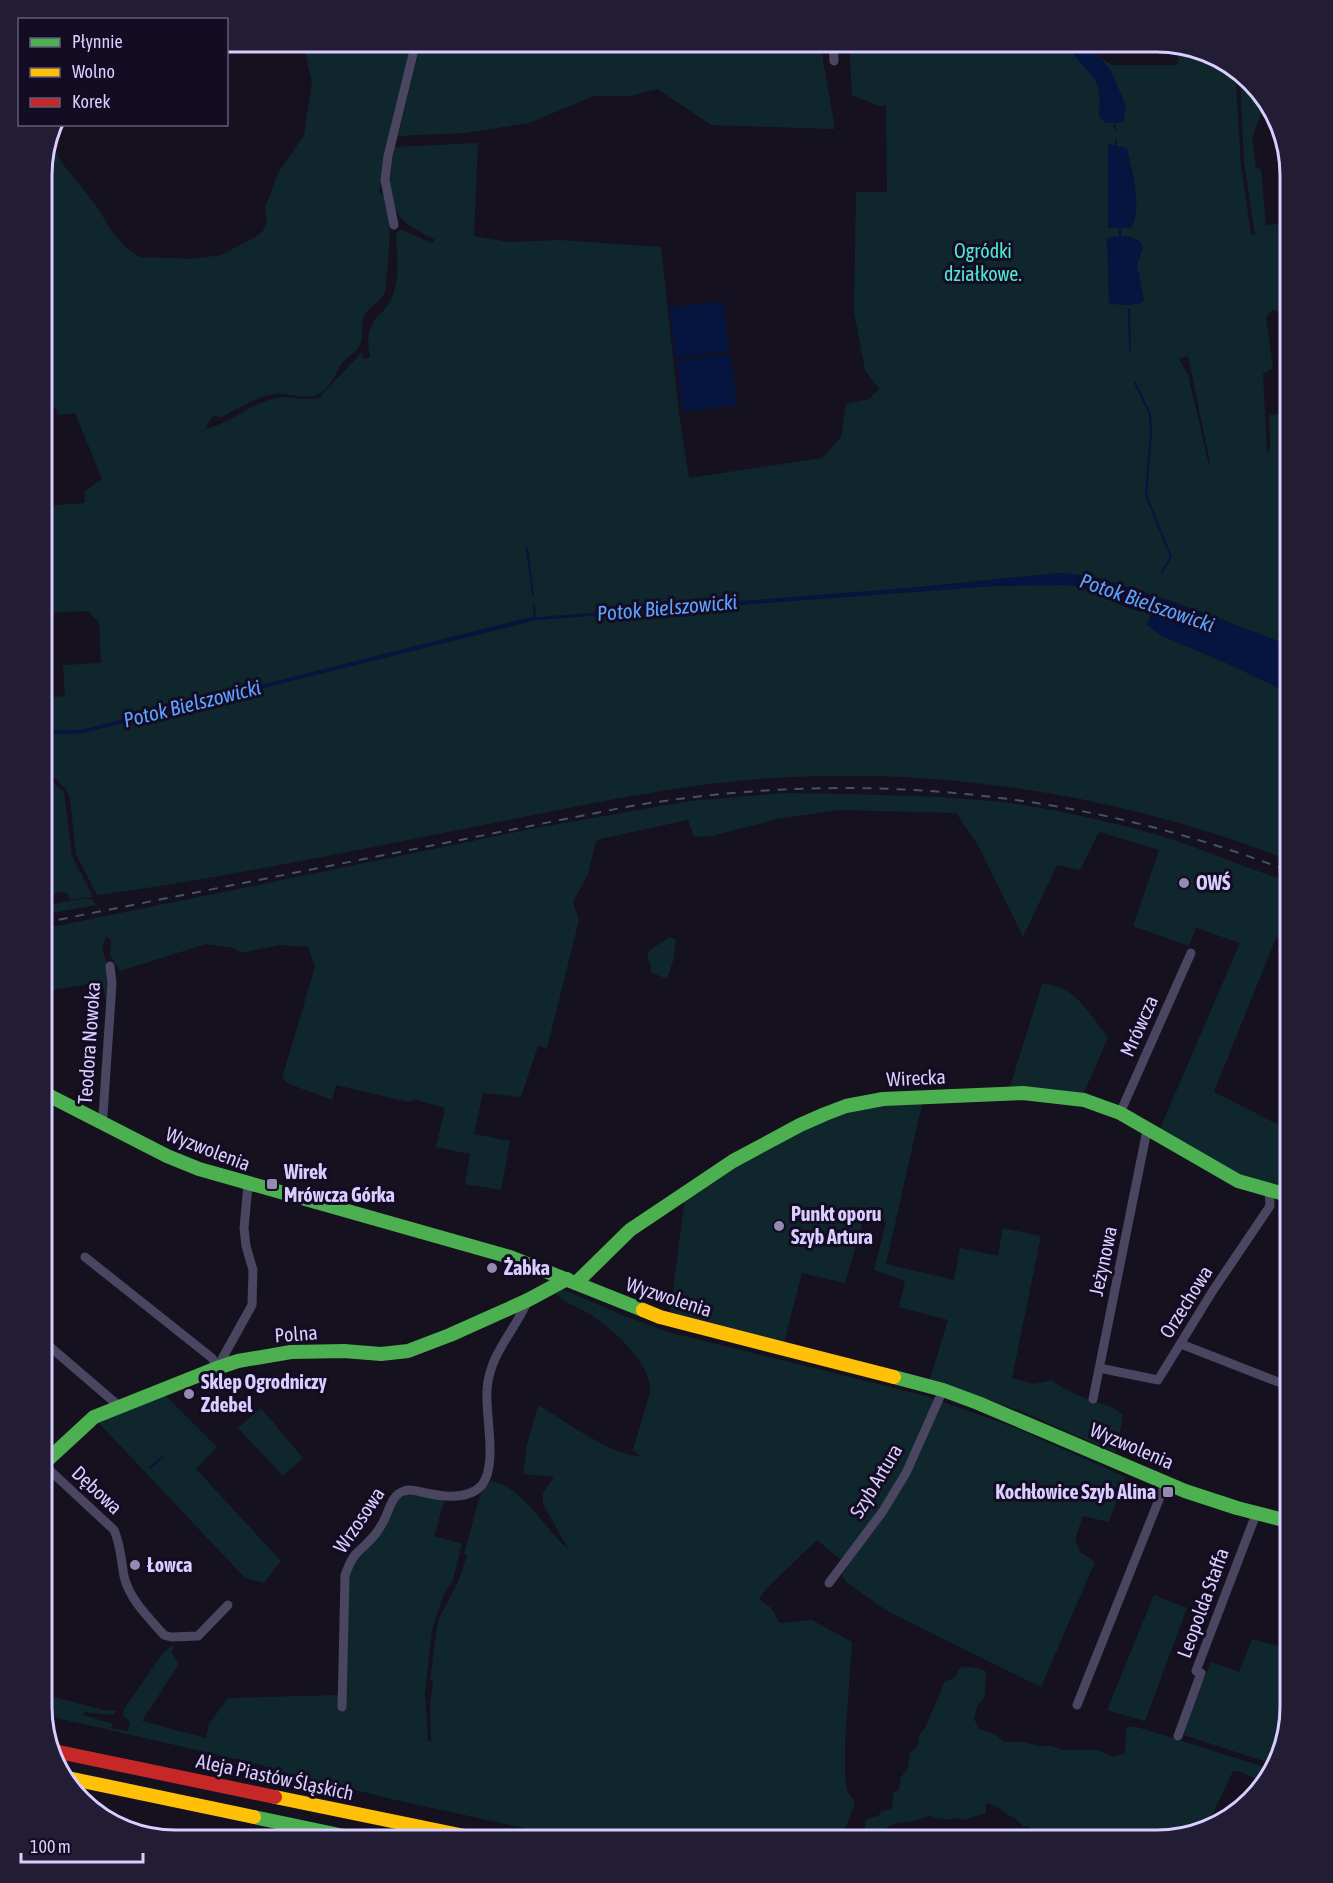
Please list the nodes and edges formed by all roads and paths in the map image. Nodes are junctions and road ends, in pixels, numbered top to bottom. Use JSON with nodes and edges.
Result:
{"nodes":[{"id":1,"x":413,"y":53,"type":"edge"},
{"id":2,"x":834,"y":53,"type":"edge"},
{"id":3,"x":834,"y":61,"type":"dead end"},
{"id":4,"x":394,"y":225,"type":"dead end"},
{"id":5,"x":1191,"y":953,"type":"dead end"},
{"id":6,"x":110,"y":966,"type":"dead end"},
{"id":7,"x":52,"y":1097,"type":"edge"},
{"id":8,"x":1120,"y":1113,"type":"junction"},
{"id":9,"x":101,"y":1121,"type":"junction"},
{"id":10,"x":1148,"y":1130,"type":"junction"},
{"id":11,"x":248,"y":1185,"type":"junction"},
{"id":12,"x":1269,"y":1190,"type":"junction"},
{"id":13,"x":1280,"y":1193,"type":"edge"},
{"id":14,"x":85,"y":1257,"type":"dead end"},
{"id":15,"x":572,"y":1281,"type":"junction"},
{"id":16,"x":528,"y":1300,"type":"junction"},
{"id":17,"x":1181,"y":1344,"type":"junction"},
{"id":18,"x":52,"y":1349,"type":"edge"},
{"id":19,"x":217,"y":1368,"type":"junction"},
{"id":20,"x":1099,"y":1368,"type":"junction"},
{"id":21,"x":1280,"y":1383,"type":"edge"},
{"id":22,"x":943,"y":1390,"type":"junction"},
{"id":23,"x":1093,"y":1399,"type":"dead end"},
{"id":24,"x":119,"y":1406,"type":"junction"},
{"id":25,"x":52,"y":1456,"type":"edge"},
{"id":26,"x":52,"y":1473,"type":"edge"},
{"id":27,"x":1166,"y":1482,"type":"junction"},
{"id":28,"x":1256,"y":1514,"type":"junction"},
{"id":29,"x":1280,"y":1519,"type":"edge"},
{"id":30,"x":829,"y":1583,"type":"dead end"},
{"id":31,"x":228,"y":1605,"type":"dead end"},
{"id":32,"x":1077,"y":1705,"type":"dead end"},
{"id":33,"x":342,"y":1707,"type":"dead end"},
{"id":34,"x":1178,"y":1736,"type":"dead end"},
{"id":35,"x":61,"y":1752,"type":"edge"},
{"id":36,"x":76,"y":1780,"type":"edge"},
{"id":37,"x":316,"y":1830,"type":"edge"},
{"id":38,"x":437,"y":1830,"type":"edge"}],
"edges":[{"from":1,"to":4,"type":"street"},
{"from":2,"to":3,"type":"street"},
{"from":5,"to":8,"type":"street","name":"Mrówcza"},
{"from":6,"to":9,"type":"street","name":"Teodora Nowoka"},
{"from":7,"to":9,"type":"main road","name":"Wyzwolenia"},
{"from":8,"to":10,"type":"main road","name":"Wirecka"},
{"from":8,"to":15,"type":"main road","name":"Wirecka"},
{"from":9,"to":11,"type":"main road","name":"Wyzwolenia"},
{"from":10,"to":12,"type":"main road","name":"Wirecka"},
{"from":10,"to":20,"type":"street","name":"Jeżynowa"},
{"from":11,"to":15,"type":"main road","name":"Wyzwolenia"},
{"from":11,"to":19,"type":"street"},
{"from":12,"to":13,"type":"main road","name":"Wirecka"},
{"from":12,"to":17,"type":"street","name":"Orzechowa"},
{"from":14,"to":19,"type":"street"},
{"from":15,"to":16,"type":"main road","name":"Polna"},
{"from":15,"to":22,"type":"main road","name":"Wyzwolenia"},
{"from":16,"to":19,"type":"main road","name":"Polna"},
{"from":16,"to":33,"type":"street","name":"Wrzosowa"},
{"from":17,"to":20,"type":"street","name":"Orzechowa"},
{"from":17,"to":21,"type":"street"},
{"from":18,"to":24,"type":"street"},
{"from":19,"to":24,"type":"main road","name":"Polna"},
{"from":20,"to":23,"type":"street","name":"Jeżynowa"},
{"from":22,"to":27,"type":"main road","name":"Wyzwolenia"},
{"from":22,"to":30,"type":"street","name":"Szyb Artura"},
{"from":24,"to":25,"type":"main road","name":"Polna"},
{"from":26,"to":31,"type":"street","name":"Dębowa"},
{"from":27,"to":28,"type":"main road","name":"Wyzwolenia"},
{"from":27,"to":32,"type":"street"},
{"from":28,"to":29,"type":"main road","name":"Wyzwolenia"},
{"from":28,"to":34,"type":"street","name":"Leopolda Staffa"},
{"from":35,"to":38,"type":"main road","name":"Aleja Piastów Śląskich"},
{"from":36,"to":37,"type":"main road"}]}
